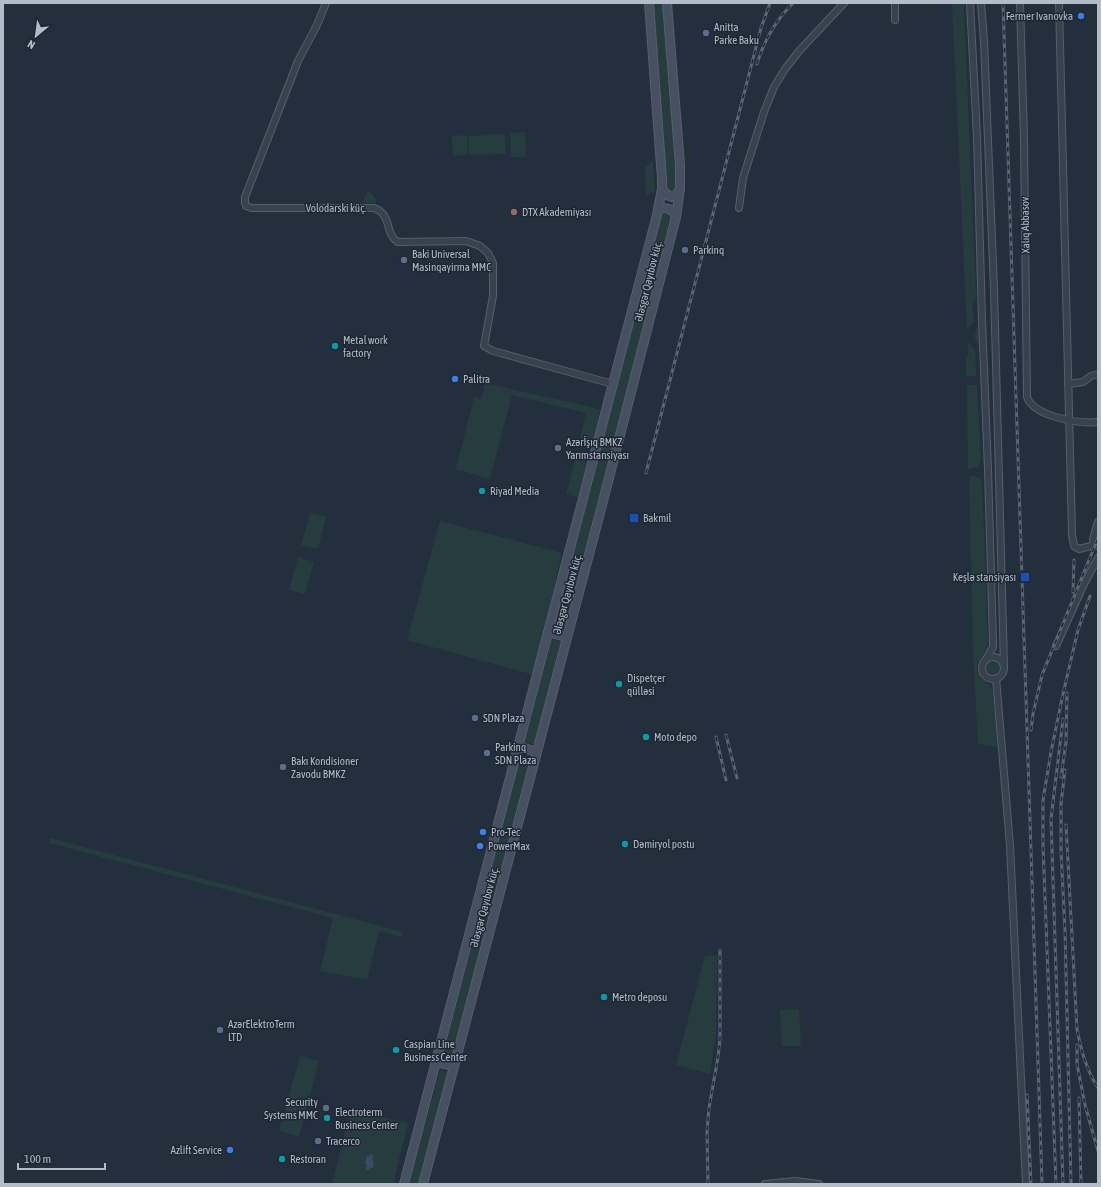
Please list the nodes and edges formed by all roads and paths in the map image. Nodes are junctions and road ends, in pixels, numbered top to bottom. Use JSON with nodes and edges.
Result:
{"nodes":[{"id":1,"x":326,"y":3,"type":"edge"},
{"id":2,"x":649,"y":3,"type":"edge"},
{"id":3,"x":667,"y":3,"type":"edge"},
{"id":4,"x":844,"y":3,"type":"edge"},
{"id":5,"x":895,"y":3,"type":"edge"},
{"id":6,"x":970,"y":3,"type":"edge"},
{"id":7,"x":981,"y":3,"type":"edge"},
{"id":8,"x":1020,"y":3,"type":"edge"},
{"id":9,"x":1059,"y":3,"type":"edge"},
{"id":10,"x":895,"y":20,"type":"dead end"},
{"id":11,"x":680,"y":188,"type":"junction"},
{"id":12,"x":662,"y":189,"type":"junction"},
{"id":13,"x":739,"y":208,"type":"dead end"},
{"id":14,"x":658,"y":210,"type":"junction"},
{"id":15,"x":676,"y":217,"type":"junction"},
{"id":16,"x":1098,"y":374,"type":"edge"},
{"id":17,"x":613,"y":384,"type":"junction"},
{"id":18,"x":1068,"y":384,"type":"junction"},
{"id":19,"x":1069,"y":420,"type":"junction"},
{"id":20,"x":1098,"y":422,"type":"edge"},
{"id":21,"x":1098,"y":522,"type":"edge"},
{"id":22,"x":1096,"y":546,"type":"edge"},
{"id":23,"x":1098,"y":558,"type":"edge"},
{"id":24,"x":548,"y":632,"type":"junction"},
{"id":25,"x":566,"y":638,"type":"junction"},
{"id":26,"x":1056,"y":646,"type":"dead end"},
{"id":27,"x":986,"y":659,"type":"junction"},
{"id":28,"x":1004,"y":667,"type":"junction"},
{"id":29,"x":996,"y":678,"type":"junction"},
{"id":30,"x":518,"y":746,"type":"junction"},
{"id":31,"x":536,"y":752,"type":"junction"},
{"id":32,"x":436,"y":1062,"type":"junction"},
{"id":33,"x":454,"y":1066,"type":"junction"},
{"id":34,"x":800,"y":1183,"type":"edge"},
{"id":35,"x":404,"y":1184,"type":"edge"},
{"id":36,"x":422,"y":1184,"type":"edge"},
{"id":37,"x":765,"y":1184,"type":"edge"},
{"id":38,"x":819,"y":1184,"type":"edge"},
{"id":39,"x":1026,"y":1184,"type":"edge"}],
"edges":[{"from":1,"to":17,"type":"street","name":"Volodarski küç."},
{"from":2,"to":12,"type":"main road","name":"Ələsgər Qayıbov küç."},
{"from":3,"to":11,"type":"main road","name":"Ələsgər Qayıbov küç."},
{"from":4,"to":13,"type":"street"},
{"from":5,"to":10,"type":"street"},
{"from":6,"to":27,"type":"street"},
{"from":7,"to":28,"type":"street"},
{"from":8,"to":19,"type":"street","name":"Xalıq Abbasov"},
{"from":9,"to":18,"type":"street"},
{"from":11,"to":12,"type":"main road"},
{"from":11,"to":15,"type":"main road","name":"Ələsgər Qayıbov küç."},
{"from":12,"to":14,"type":"main road","name":"Ələsgər Qayıbov küç."},
{"from":14,"to":15,"type":"main road"},
{"from":14,"to":17,"type":"main road","name":"Ələsgər Qayıbov küç."},
{"from":15,"to":25,"type":"main road","name":"Ələsgər Qayıbov küç."},
{"from":16,"to":18,"type":"street"},
{"from":17,"to":24,"type":"main road","name":"Ələsgər Qayıbov küç."},
{"from":18,"to":19,"type":"street"},
{"from":19,"to":20,"type":"street","name":"Xalıq Abbasov"},
{"from":19,"to":22,"type":"street"},
{"from":21,"to":22,"type":"street"},
{"from":23,"to":26,"type":"street"},
{"from":24,"to":25,"type":"main road"},
{"from":24,"to":30,"type":"main road","name":"Ələsgər Qayıbov küç."},
{"from":25,"to":31,"type":"main road","name":"Ələsgər Qayıbov küç."},
{"from":27,"to":28,"type":"street"},
{"from":27,"to":29,"type":"street"},
{"from":28,"to":29,"type":"street"},
{"from":29,"to":39,"type":"street"},
{"from":30,"to":31,"type":"main road"},
{"from":30,"to":32,"type":"main road","name":"Ələsgər Qayıbov küç."},
{"from":31,"to":33,"type":"main road","name":"Ələsgər Qayıbov küç."},
{"from":32,"to":33,"type":"main road"},
{"from":32,"to":35,"type":"main road","name":"Ələsgər Qayıbov küç."},
{"from":33,"to":36,"type":"main road","name":"Ələsgər Qayıbov küç."},
{"from":34,"to":37,"type":"street"},
{"from":34,"to":38,"type":"street"}]}
